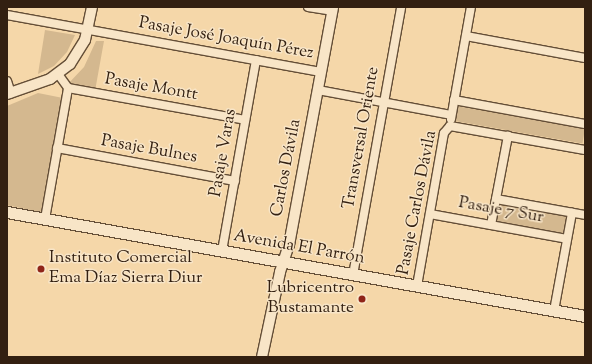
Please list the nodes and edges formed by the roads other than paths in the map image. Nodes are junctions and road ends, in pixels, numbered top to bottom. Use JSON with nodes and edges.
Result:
{"nodes":[{"id":1,"x":92,"y":7,"type":"edge"},
{"id":2,"x":308,"y":7,"type":"edge"},
{"id":3,"x":401,"y":7,"type":"edge"},
{"id":4,"x":471,"y":7,"type":"edge"},
{"id":5,"x":333,"y":9,"type":"edge"},
{"id":6,"x":7,"y":15,"type":"edge"},
{"id":7,"x":88,"y":30,"type":"junction"},
{"id":8,"x":466,"y":36,"type":"junction"},
{"id":9,"x":585,"y":58,"type":"edge"},
{"id":10,"x":256,"y":60,"type":"junction"},
{"id":11,"x":321,"y":72,"type":"junction"},
{"id":12,"x":58,"y":74,"type":"junction"},
{"id":13,"x":7,"y":81,"type":"edge"},
{"id":14,"x":68,"y":88,"type":"junction"},
{"id":15,"x":318,"y":90,"type":"junction"},
{"id":16,"x":9,"y":94,"type":"edge"},
{"id":17,"x":454,"y":100,"type":"junction"},
{"id":18,"x":384,"y":103,"type":"junction"},
{"id":19,"x":451,"y":115,"type":"junction"},
{"id":20,"x":245,"y":120,"type":"junction"},
{"id":21,"x":585,"y":124,"type":"edge"},
{"id":22,"x":450,"y":126,"type":"junction"},
{"id":23,"x":508,"y":136,"type":"junction"},
{"id":24,"x":57,"y":148,"type":"junction"},
{"id":25,"x":585,"y":150,"type":"edge"},
{"id":26,"x":234,"y":181,"type":"junction"},
{"id":27,"x":496,"y":199,"type":"junction"},
{"id":28,"x":7,"y":212,"type":"edge"},
{"id":29,"x":572,"y":213,"type":"junction"},
{"id":30,"x":430,"y":214,"type":"junction"},
{"id":31,"x":585,"y":215,"type":"edge"},
{"id":32,"x":45,"y":219,"type":"junction"},
{"id":33,"x":491,"y":225,"type":"junction"},
{"id":34,"x":567,"y":239,"type":"junction"},
{"id":35,"x":222,"y":251,"type":"junction"},
{"id":36,"x":284,"y":262,"type":"junction"},
{"id":37,"x":353,"y":275,"type":"junction"},
{"id":38,"x":417,"y":286,"type":"junction"},
{"id":39,"x":554,"y":311,"type":"junction"},
{"id":40,"x":585,"y":316,"type":"edge"},
{"id":41,"x":262,"y":357,"type":"edge"}],
"edges":[{"from":1,"to":7,"type":"street"},
{"from":2,"to":5,"type":"street"},
{"from":3,"to":18,"type":"street","name":"Transversal Oriente"},
{"from":4,"to":8,"type":"street"},
{"from":5,"to":11,"type":"street","name":"Carlos Dávila"},
{"from":6,"to":7,"type":"street","name":"Pasaje José Joaquín Pérez"},
{"from":7,"to":10,"type":"street","name":"Pasaje José Joaquín Pérez"},
{"from":7,"to":12,"type":"street"},
{"from":8,"to":9,"type":"street"},
{"from":8,"to":17,"type":"street"},
{"from":10,"to":11,"type":"street","name":"Pasaje José Joaquín Pérez"},
{"from":10,"to":20,"type":"street","name":"Pasaje Varas"},
{"from":11,"to":15,"type":"street","name":"Carlos Dávila"},
{"from":12,"to":14,"type":"street"},
{"from":12,"to":16,"type":"street"},
{"from":13,"to":16,"type":"street"},
{"from":14,"to":20,"type":"street","name":"Pasaje Montt"},
{"from":14,"to":24,"type":"street"},
{"from":15,"to":18,"type":"street"},
{"from":15,"to":36,"type":"street","name":"Carlos Dávila"},
{"from":17,"to":19,"type":"street"},
{"from":17,"to":21,"type":"street"},
{"from":18,"to":19,"type":"street"},
{"from":18,"to":37,"type":"street","name":"Transversal Oriente"},
{"from":19,"to":22,"type":"street"},
{"from":20,"to":26,"type":"street","name":"Pasaje Varas"},
{"from":22,"to":23,"type":"street"},
{"from":22,"to":30,"type":"street","name":"Pasaje Carlos Dávila"},
{"from":23,"to":25,"type":"street"},
{"from":23,"to":27,"type":"street"},
{"from":24,"to":26,"type":"street","name":"Pasaje Bulnes"},
{"from":24,"to":32,"type":"street"},
{"from":26,"to":35,"type":"street","name":"Pasaje Varas"},
{"from":27,"to":29,"type":"street"},
{"from":27,"to":33,"type":"street"},
{"from":28,"to":32,"type":"main road","name":"Avenida El Parrón"},
{"from":29,"to":31,"type":"street"},
{"from":29,"to":34,"type":"street"},
{"from":30,"to":33,"type":"street","name":"Pasaje 7 Sur"},
{"from":30,"to":38,"type":"street","name":"Pasaje Carlos Dávila"},
{"from":32,"to":35,"type":"main road","name":"Avenida El Parrón"},
{"from":33,"to":34,"type":"street","name":"Pasaje 7 Sur"},
{"from":34,"to":39,"type":"street"},
{"from":35,"to":36,"type":"main road","name":"Avenida El Parrón"},
{"from":36,"to":37,"type":"main road","name":"Avenida El Parrón"},
{"from":36,"to":41,"type":"street","name":"Carlos Dávila"},
{"from":37,"to":38,"type":"main road","name":"Avenida El Parrón"},
{"from":38,"to":39,"type":"main road","name":"Avenida El Parrón"},
{"from":39,"to":40,"type":"main road","name":"Avenida El Parrón"}]}
